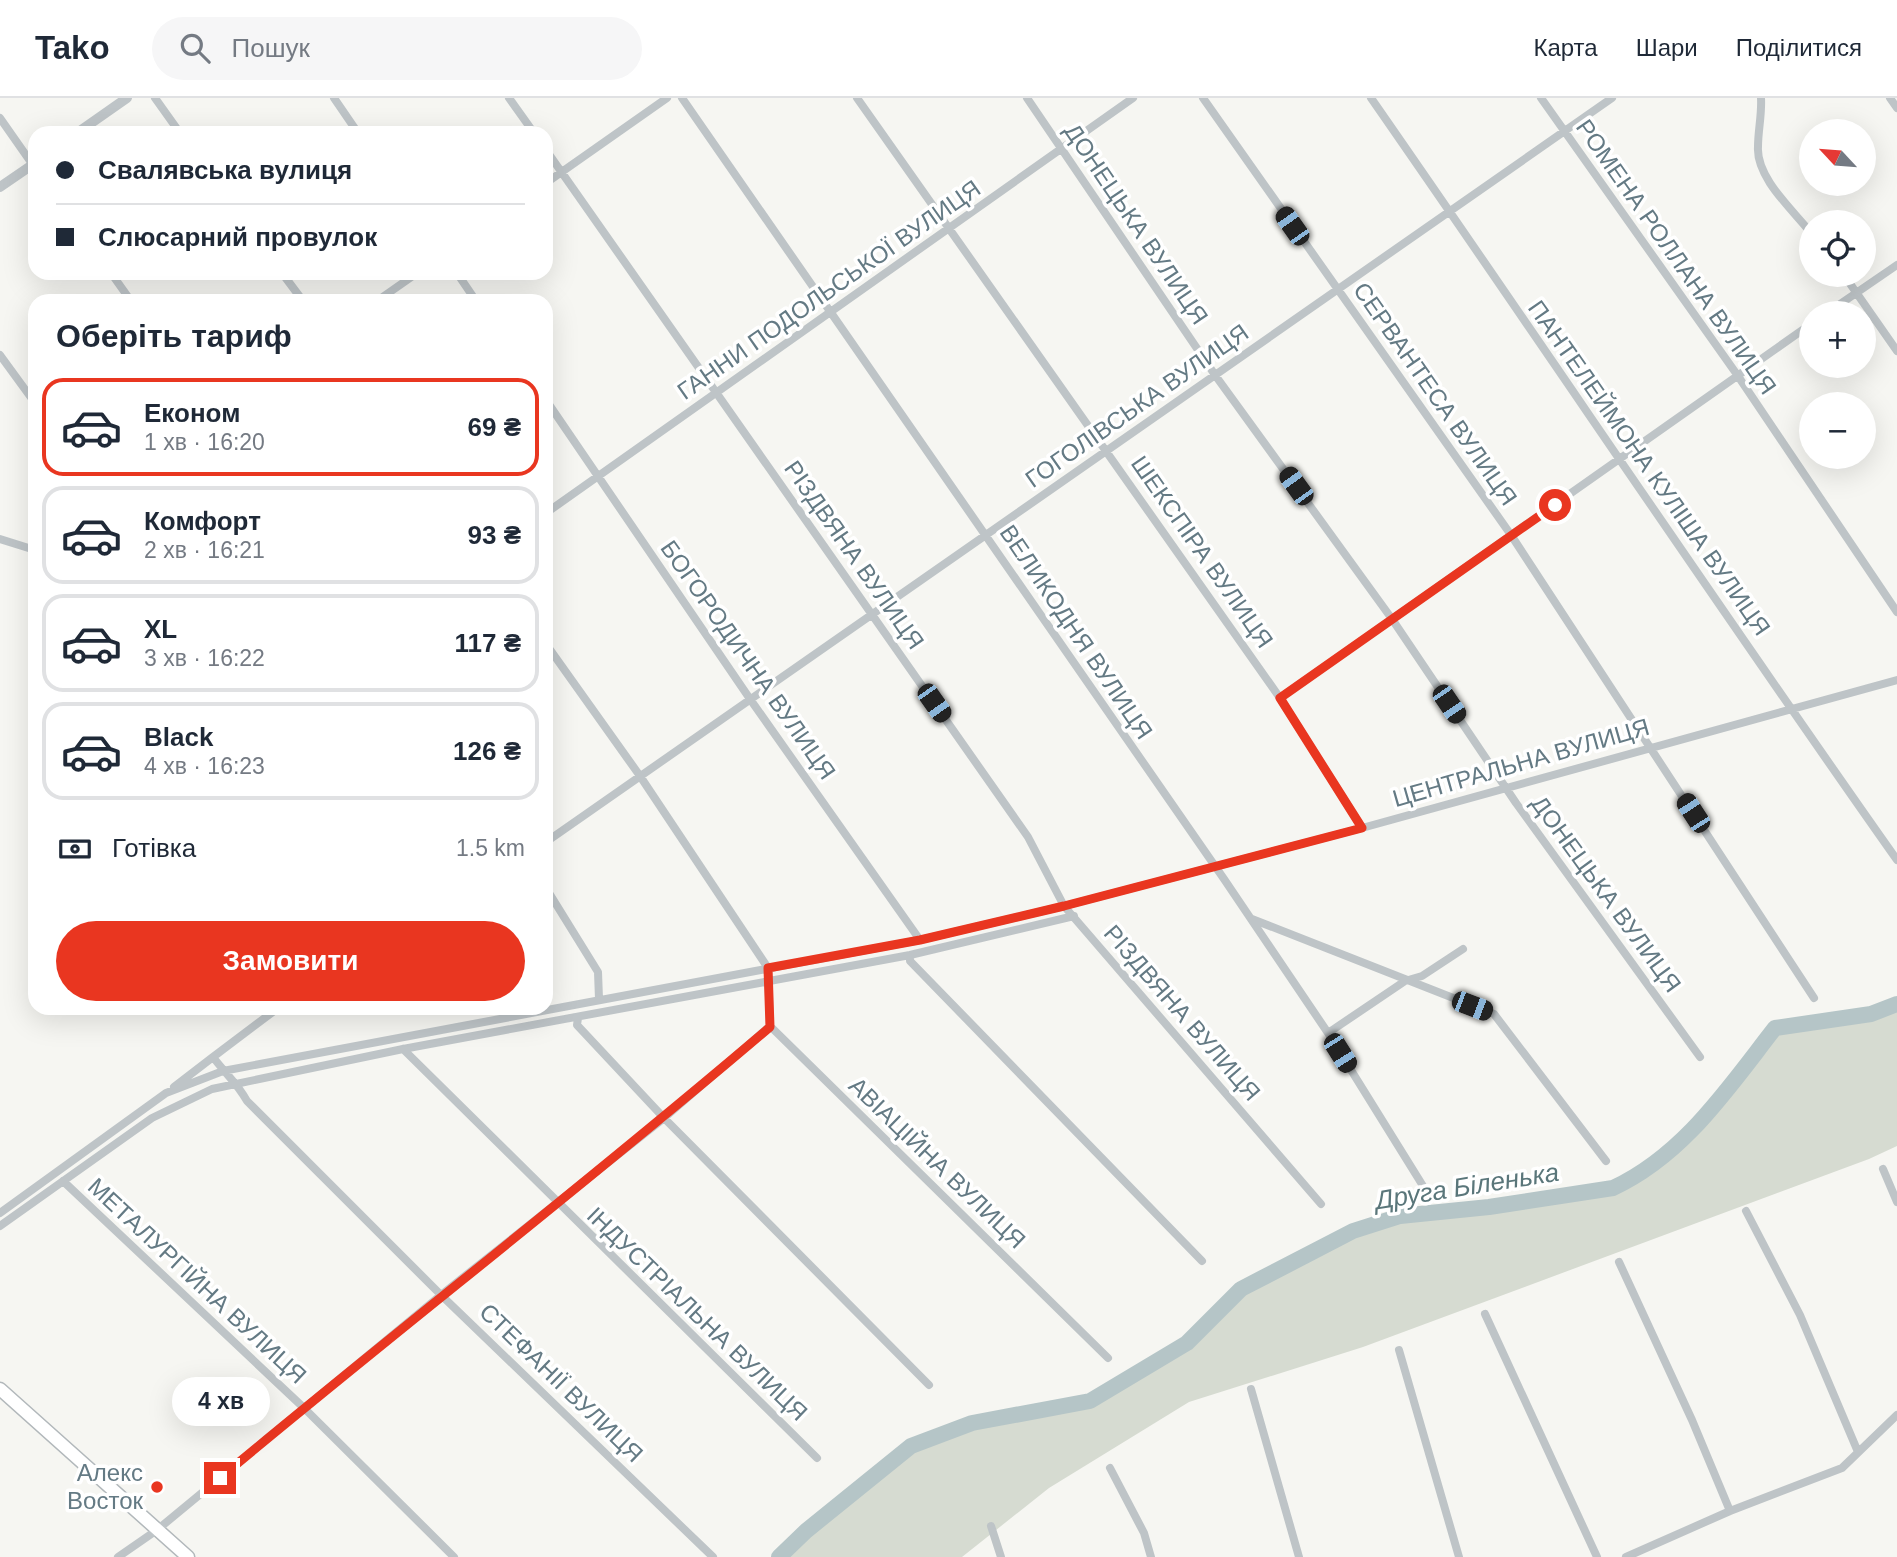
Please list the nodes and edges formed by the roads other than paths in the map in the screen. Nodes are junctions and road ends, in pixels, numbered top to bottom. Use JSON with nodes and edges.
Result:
{"nodes":[{"id":1,"x":127,"y":98,"type":"edge"},
{"id":2,"x":155,"y":98,"type":"edge"},
{"id":3,"x":334,"y":98,"type":"edge"},
{"id":4,"x":509,"y":98,"type":"edge"},
{"id":5,"x":667,"y":98,"type":"edge"},
{"id":6,"x":682,"y":98,"type":"edge"},
{"id":7,"x":858,"y":98,"type":"edge"},
{"id":8,"x":1027,"y":98,"type":"edge"},
{"id":9,"x":1133,"y":98,"type":"edge"},
{"id":10,"x":1203,"y":98,"type":"edge"},
{"id":11,"x":1371,"y":98,"type":"edge"},
{"id":12,"x":1541,"y":98,"type":"edge"},
{"id":13,"x":1612,"y":98,"type":"edge"},
{"id":14,"x":1761,"y":98,"type":"edge"},
{"id":15,"x":1890,"y":98,"type":"edge"},
{"id":16,"x":1897,"y":108,"type":"edge"},
{"id":17,"x":0,"y":118,"type":"edge"},
{"id":18,"x":87,"y":126,"type":"edge"},
{"id":19,"x":175,"y":126,"type":"edge"},
{"id":20,"x":353,"y":126,"type":"edge"},
{"id":21,"x":529,"y":126,"type":"edge"},
{"id":22,"x":1564,"y":131,"type":"junction"},
{"id":23,"x":1061,"y":149,"type":"junction"},
{"id":24,"x":28,"y":157,"type":"edge"},
{"id":25,"x":553,"y":160,"type":"edge"},
{"id":26,"x":28,"y":169,"type":"edge"},
{"id":27,"x":561,"y":172,"type":"junction"},
{"id":28,"x":553,"y":178,"type":"edge"},
{"id":29,"x":0,"y":187,"type":"edge"},
{"id":30,"x":1450,"y":211,"type":"junction"},
{"id":31,"x":1799,"y":218,"type":"edge"},
{"id":32,"x":950,"y":228,"type":"junction"},
{"id":33,"x":1897,"y":265,"type":"edge"},
{"id":34,"x":407,"y":280,"type":"edge"},
{"id":35,"x":1853,"y":287,"type":"edge"},
{"id":36,"x":1337,"y":290,"type":"junction"},
{"id":37,"x":1857,"y":292,"type":"junction"},
{"id":38,"x":387,"y":294,"type":"edge"},
{"id":39,"x":1844,"y":301,"type":"edge"},
{"id":40,"x":831,"y":312,"type":"junction"},
{"id":41,"x":1799,"y":333,"type":"edge"},
{"id":42,"x":1897,"y":351,"type":"edge"},
{"id":43,"x":0,"y":355,"type":"edge"},
{"id":44,"x":1215,"y":374,"type":"junction"},
{"id":45,"x":1738,"y":376,"type":"junction"},
{"id":46,"x":28,"y":393,"type":"edge"},
{"id":47,"x":716,"y":393,"type":"junction"},
{"id":48,"x":553,"y":410,"type":"edge"},
{"id":49,"x":1107,"y":450,"type":"junction"},
{"id":50,"x":1619,"y":461,"type":"junction"},
{"id":51,"x":599,"y":476,"type":"junction"},
{"id":52,"x":553,"y":508,"type":"edge"},
{"id":53,"x":986,"y":534,"type":"junction"},
{"id":54,"x":1511,"y":535,"type":"junction"},
{"id":55,"x":0,"y":539,"type":"edge"},
{"id":56,"x":28,"y":547,"type":"edge"},
{"id":57,"x":1897,"y":612,"type":"edge"},
{"id":58,"x":872,"y":614,"type":"junction"},
{"id":59,"x":1392,"y":619,"type":"junction"},
{"id":60,"x":553,"y":654,"type":"edge"},
{"id":61,"x":1897,"y":680,"type":"edge"},
{"id":62,"x":1280,"y":698,"type":"junction"},
{"id":63,"x":750,"y":699,"type":"junction"},
{"id":64,"x":1790,"y":709,"type":"junction"},
{"id":65,"x":1650,"y":746,"type":"junction"},
{"id":66,"x":640,"y":776,"type":"junction"},
{"id":67,"x":1506,"y":788,"type":"junction"},
{"id":68,"x":1362,"y":828,"type":"junction"},
{"id":69,"x":553,"y":837,"type":"edge"},
{"id":70,"x":1897,"y":860,"type":"edge"},
{"id":71,"x":1213,"y":866,"type":"junction"},
{"id":72,"x":553,"y":899,"type":"edge"},
{"id":73,"x":1064,"y":906,"type":"junction"},
{"id":74,"x":1074,"y":916,"type":"junction"},
{"id":75,"x":1252,"y":919,"type":"junction"},
{"id":76,"x":920,"y":940,"type":"junction"},
{"id":77,"x":1463,"y":949,"type":"dead end"},
{"id":78,"x":910,"y":955,"type":"junction"},
{"id":79,"x":768,"y":968,"type":"junction"},
{"id":80,"x":1405,"y":981,"type":"junction"},
{"id":81,"x":766,"y":983,"type":"junction"},
{"id":82,"x":1814,"y":998,"type":"dead end"},
{"id":83,"x":599,"y":999,"type":"junction"},
{"id":84,"x":553,"y":1008,"type":"edge"},
{"id":85,"x":269,"y":1015,"type":"edge"},
{"id":86,"x":515,"y":1015,"type":"edge"},
{"id":87,"x":578,"y":1018,"type":"junction"},
{"id":88,"x":770,"y":1027,"type":"junction"},
{"id":89,"x":1328,"y":1033,"type":"junction"},
{"id":90,"x":403,"y":1049,"type":"junction"},
{"id":91,"x":213,"y":1057,"type":"junction"},
{"id":92,"x":1700,"y":1057,"type":"dead end"},
{"id":93,"x":223,"y":1071,"type":"junction"},
{"id":94,"x":238,"y":1085,"type":"junction"},
{"id":95,"x":166,"y":1093,"type":"junction"},
{"id":96,"x":664,"y":1118,"type":"junction"},
{"id":97,"x":1606,"y":1161,"type":"dead end"},
{"id":98,"x":1883,"y":1169,"type":"dead end"},
{"id":99,"x":63,"y":1181,"type":"junction"},
{"id":100,"x":1427,"y":1194,"type":"dead end"},
{"id":101,"x":1897,"y":1202,"type":"edge"},
{"id":102,"x":556,"y":1204,"type":"junction"},
{"id":103,"x":1321,"y":1204,"type":"dead end"},
{"id":104,"x":1746,"y":1212,"type":"dead end"},
{"id":105,"x":0,"y":1213,"type":"edge"},
{"id":106,"x":0,"y":1226,"type":"edge"},
{"id":107,"x":1202,"y":1261,"type":"dead end"},
{"id":108,"x":1619,"y":1262,"type":"dead end"},
{"id":109,"x":441,"y":1295,"type":"junction"},
{"id":110,"x":1485,"y":1314,"type":"dead end"},
{"id":111,"x":1399,"y":1350,"type":"dead end"},
{"id":112,"x":1108,"y":1358,"type":"dead end"},
{"id":113,"x":929,"y":1385,"type":"dead end"},
{"id":114,"x":0,"y":1388,"type":"edge"},
{"id":115,"x":1251,"y":1389,"type":"dead end"},
{"id":116,"x":304,"y":1408,"type":"junction"},
{"id":117,"x":1897,"y":1415,"type":"edge"},
{"id":118,"x":1858,"y":1452,"type":"junction"},
{"id":119,"x":817,"y":1458,"type":"dead end"},
{"id":120,"x":1110,"y":1468,"type":"dead end"},
{"id":121,"x":1730,"y":1511,"type":"junction"},
{"id":122,"x":990,"y":1527,"type":"dead end"},
{"id":123,"x":157,"y":1530,"type":"junction"},
{"id":124,"x":118,"y":1557,"type":"edge"},
{"id":125,"x":188,"y":1557,"type":"edge"},
{"id":126,"x":454,"y":1557,"type":"edge"},
{"id":127,"x":713,"y":1557,"type":"edge"},
{"id":128,"x":1001,"y":1557,"type":"edge"},
{"id":129,"x":1151,"y":1557,"type":"edge"},
{"id":130,"x":1299,"y":1557,"type":"edge"},
{"id":131,"x":1459,"y":1557,"type":"edge"},
{"id":132,"x":1597,"y":1557,"type":"edge"},
{"id":133,"x":1626,"y":1557,"type":"edge"}],
"edges":[{"from":1,"to":18,"type":"street"},
{"from":2,"to":19,"type":"street"},
{"from":3,"to":20,"type":"street"},
{"from":4,"to":21,"type":"street"},
{"from":5,"to":27,"type":"street"},
{"from":6,"to":40,"type":"street","name":"ВЕЛИКОДНЯ ВУЛИЦЯ"},
{"from":7,"to":32,"type":"street","name":"ШЕКСПІРА ВУЛИЦЯ"},
{"from":8,"to":23,"type":"street","name":"ДОНЕЦЬКА ВУЛИЦЯ"},
{"from":9,"to":23,"type":"street","name":"ГАННИ ПОДОЛЬСЬКОЇ ВУЛИЦЯ"},
{"from":10,"to":36,"type":"street","name":"СЕРВАНТЕСА ВУЛИЦЯ"},
{"from":11,"to":30,"type":"street","name":"ПАНТЕЛЕЙМОНА КУЛІША ВУЛИЦЯ"},
{"from":12,"to":22,"type":"street","name":"РОМЕНА РОЛЛАНА ВУЛИЦЯ"},
{"from":13,"to":22,"type":"street","name":"ГОГОЛІВСЬКА ВУЛИЦЯ"},
{"from":14,"to":31,"type":"street"},
{"from":15,"to":16,"type":"street"},
{"from":17,"to":24,"type":"street"},
{"from":22,"to":30,"type":"street","name":"ГОГОЛІВСЬКА ВУЛИЦЯ"},
{"from":22,"to":45,"type":"street","name":"РОМЕНА РОЛЛАНА ВУЛИЦЯ"},
{"from":23,"to":32,"type":"street","name":"ГАННИ ПОДОЛЬСЬКОЇ ВУЛИЦЯ"},
{"from":23,"to":44,"type":"street","name":"ДОНЕЦЬКА ВУЛИЦЯ"},
{"from":25,"to":27,"type":"street","name":"РІЗДВЯНА ВУЛИЦЯ"},
{"from":26,"to":29,"type":"street"},
{"from":27,"to":28,"type":"street"},
{"from":27,"to":47,"type":"street","name":"РІЗДВЯНА ВУЛИЦЯ"},
{"from":30,"to":36,"type":"street","name":"ГОГОЛІВСЬКА ВУЛИЦЯ"},
{"from":30,"to":50,"type":"street","name":"ПАНТЕЛЕЙМОНА КУЛІША ВУЛИЦЯ"},
{"from":32,"to":40,"type":"street","name":"ГАННИ ПОДОЛЬСЬКОЇ ВУЛИЦЯ"},
{"from":32,"to":49,"type":"street","name":"ШЕКСПІРА ВУЛИЦЯ"},
{"from":33,"to":37,"type":"street"},
{"from":34,"to":38,"type":"street"},
{"from":35,"to":37,"type":"street"},
{"from":36,"to":44,"type":"street","name":"ГОГОЛІВСЬКА ВУЛИЦЯ"},
{"from":36,"to":54,"type":"street","name":"СЕРВАНТЕСА ВУЛИЦЯ"},
{"from":37,"to":39,"type":"street"},
{"from":37,"to":42,"type":"street"},
{"from":40,"to":47,"type":"street","name":"ГАННИ ПОДОЛЬСЬКОЇ ВУЛИЦЯ"},
{"from":40,"to":53,"type":"street","name":"ВЕЛИКОДНЯ ВУЛИЦЯ"},
{"from":41,"to":45,"type":"street"},
{"from":43,"to":46,"type":"street"},
{"from":44,"to":49,"type":"street","name":"ГОГОЛІВСЬКА ВУЛИЦЯ"},
{"from":44,"to":59,"type":"street","name":"ДОНЕЦЬКА ВУЛИЦЯ"},
{"from":45,"to":50,"type":"street"},
{"from":45,"to":57,"type":"street","name":"РОМЕНА РОЛЛАНА ВУЛИЦЯ"},
{"from":47,"to":51,"type":"street","name":"ГАННИ ПОДОЛЬСЬКОЇ ВУЛИЦЯ"},
{"from":47,"to":58,"type":"street","name":"РІЗДВЯНА ВУЛИЦЯ"},
{"from":48,"to":51,"type":"street","name":"БОГОРОДИЧНА ВУЛИЦЯ"},
{"from":49,"to":53,"type":"street","name":"ГОГОЛІВСЬКА ВУЛИЦЯ"},
{"from":49,"to":62,"type":"street","name":"ШЕКСПІРА ВУЛИЦЯ"},
{"from":50,"to":54,"type":"street"},
{"from":50,"to":64,"type":"street","name":"ПАНТЕЛЕЙМОНА КУЛІША ВУЛИЦЯ"},
{"from":51,"to":52,"type":"street","name":"ГАННИ ПОДОЛЬСЬКОЇ ВУЛИЦЯ"},
{"from":51,"to":63,"type":"street","name":"БОГОРОДИЧНА ВУЛИЦЯ"},
{"from":53,"to":58,"type":"street","name":"ГОГОЛІВСЬКА ВУЛИЦЯ"},
{"from":53,"to":71,"type":"street","name":"ВЕЛИКОДНЯ ВУЛИЦЯ"},
{"from":54,"to":59,"type":"street"},
{"from":54,"to":65,"type":"street","name":"СЕРВАНТЕСА ВУЛИЦЯ"},
{"from":55,"to":56,"type":"street"},
{"from":58,"to":63,"type":"street","name":"ГОГОЛІВСЬКА ВУЛИЦЯ"},
{"from":58,"to":73,"type":"street","name":"РІЗДВЯНА ВУЛИЦЯ"},
{"from":59,"to":62,"type":"street"},
{"from":59,"to":67,"type":"street","name":"ДОНЕЦЬКА ВУЛИЦЯ"},
{"from":60,"to":66,"type":"street"},
{"from":61,"to":64,"type":"street","name":"ЦЕНТРАЛЬНА ВУЛИЦЯ"},
{"from":62,"to":68,"type":"street","name":"ШЕКСПІРА ВУЛИЦЯ"},
{"from":63,"to":66,"type":"street","name":"ГОГОЛІВСЬКА ВУЛИЦЯ"},
{"from":63,"to":76,"type":"street","name":"БОГОРОДИЧНА ВУЛИЦЯ"},
{"from":64,"to":65,"type":"street","name":"ЦЕНТРАЛЬНА ВУЛИЦЯ"},
{"from":64,"to":70,"type":"street","name":"ПАНТЕЛЕЙМОНА КУЛІША ВУЛИЦЯ"},
{"from":65,"to":67,"type":"street","name":"ЦЕНТРАЛЬНА ВУЛИЦЯ"},
{"from":65,"to":82,"type":"street","name":"СЕРВАНТЕСА ВУЛИЦЯ"},
{"from":66,"to":69,"type":"street","name":"ГОГОЛІВСЬКА ВУЛИЦЯ"},
{"from":66,"to":79,"type":"street"},
{"from":67,"to":68,"type":"street","name":"ЦЕНТРАЛЬНА ВУЛИЦЯ"},
{"from":67,"to":92,"type":"street","name":"ДОНЕЦЬКА ВУЛИЦЯ"},
{"from":68,"to":71,"type":"street","name":"ЦЕНТРАЛЬНА ВУЛИЦЯ"},
{"from":71,"to":73,"type":"street","name":"ЦЕНТРАЛЬНА ВУЛИЦЯ"},
{"from":71,"to":75,"type":"street","name":"ВЕЛИКОДНЯ ВУЛИЦЯ"},
{"from":72,"to":83,"type":"street"},
{"from":73,"to":74,"type":"street","name":"РІЗДВЯНА ВУЛИЦЯ"},
{"from":73,"to":76,"type":"street","name":"ЦЕНТРАЛЬНА ВУЛИЦЯ"},
{"from":74,"to":78,"type":"street"},
{"from":74,"to":103,"type":"street","name":"РІЗДВЯНА ВУЛИЦЯ"},
{"from":75,"to":80,"type":"street"},
{"from":75,"to":89,"type":"street","name":"ВЕЛИКОДНЯ ВУЛИЦЯ"},
{"from":76,"to":79,"type":"street","name":"ЦЕНТРАЛЬНА ВУЛИЦЯ"},
{"from":77,"to":80,"type":"street"},
{"from":78,"to":81,"type":"street"},
{"from":78,"to":107,"type":"street"},
{"from":79,"to":81,"type":"street"},
{"from":79,"to":83,"type":"street","name":"ЦЕНТРАЛЬНА ВУЛИЦЯ"},
{"from":80,"to":89,"type":"street"},
{"from":80,"to":97,"type":"street"},
{"from":81,"to":87,"type":"street"},
{"from":81,"to":88,"type":"street"},
{"from":83,"to":84,"type":"street","name":"ЦЕНТРАЛЬНА ВУЛИЦЯ"},
{"from":85,"to":91,"type":"street"},
{"from":86,"to":93,"type":"street","name":"ЦЕНТРАЛЬНА ВУЛИЦЯ"},
{"from":87,"to":90,"type":"street"},
{"from":87,"to":96,"type":"street"},
{"from":88,"to":96,"type":"street"},
{"from":88,"to":112,"type":"street","name":"АВІАЦІЙНА ВУЛИЦЯ"},
{"from":89,"to":100,"type":"street","name":"ВЕЛИКОДНЯ ВУЛИЦЯ"},
{"from":90,"to":94,"type":"street"},
{"from":90,"to":102,"type":"street","name":"ІНДУСТРІАЛЬНА ВУЛИЦЯ"},
{"from":91,"to":93,"type":"street"},
{"from":91,"to":95,"type":"street"},
{"from":93,"to":94,"type":"street","name":"СТЕФАНІЇ ВУЛИЦЯ"},
{"from":93,"to":95,"type":"street","name":"ЦЕНТРАЛЬНА ВУЛИЦЯ"},
{"from":94,"to":99,"type":"street"},
{"from":94,"to":109,"type":"street","name":"СТЕФАНІЇ ВУЛИЦЯ"},
{"from":95,"to":105,"type":"street","name":"ЦЕНТРАЛЬНА ВУЛИЦЯ"},
{"from":96,"to":102,"type":"street"},
{"from":96,"to":113,"type":"street"},
{"from":98,"to":101,"type":"street"},
{"from":99,"to":106,"type":"street"},
{"from":99,"to":116,"type":"street","name":"МЕТАЛУРГІЙНА ВУЛИЦЯ"},
{"from":102,"to":109,"type":"street"},
{"from":102,"to":119,"type":"street","name":"ІНДУСТРІАЛЬНА ВУЛИЦЯ"},
{"from":104,"to":118,"type":"street"},
{"from":108,"to":121,"type":"street"},
{"from":109,"to":116,"type":"street"},
{"from":109,"to":127,"type":"street","name":"СТЕФАНІЇ ВУЛИЦЯ"},
{"from":110,"to":132,"type":"street"},
{"from":111,"to":131,"type":"street"},
{"from":114,"to":123,"type":"main road"},
{"from":115,"to":130,"type":"street"},
{"from":116,"to":123,"type":"street"},
{"from":116,"to":126,"type":"street","name":"МЕТАЛУРГІЙНА ВУЛИЦЯ"},
{"from":117,"to":118,"type":"street"},
{"from":118,"to":121,"type":"street"},
{"from":120,"to":129,"type":"street"},
{"from":121,"to":133,"type":"street"},
{"from":122,"to":128,"type":"street"},
{"from":123,"to":124,"type":"street"},
{"from":123,"to":125,"type":"main road"}]}
